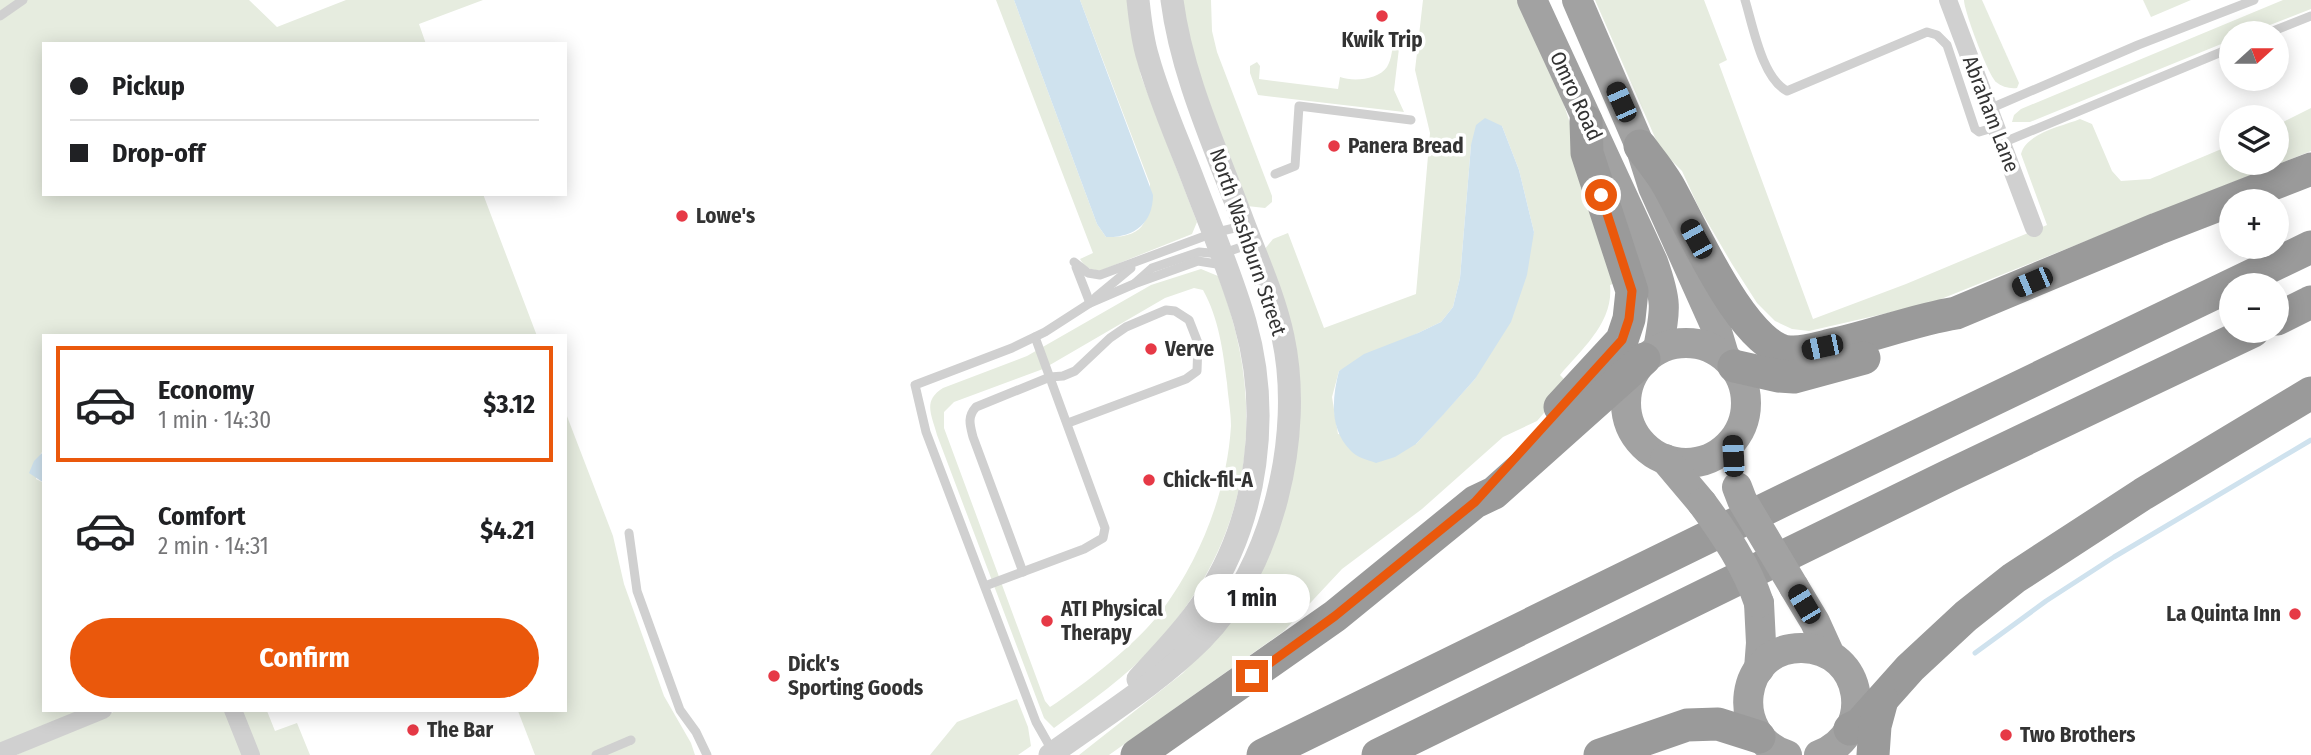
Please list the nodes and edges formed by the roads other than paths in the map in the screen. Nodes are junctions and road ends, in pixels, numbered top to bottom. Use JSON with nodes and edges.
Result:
{"nodes":[{"id":1,"x":23,"y":0,"type":"edge"},
{"id":2,"x":1138,"y":0,"type":"edge"},
{"id":3,"x":1171,"y":0,"type":"edge"},
{"id":4,"x":1532,"y":0,"type":"edge"},
{"id":5,"x":1577,"y":0,"type":"edge"},
{"id":6,"x":1745,"y":0,"type":"edge"},
{"id":7,"x":1948,"y":0,"type":"edge"},
{"id":8,"x":2254,"y":0,"type":"edge"},
{"id":9,"x":0,"y":16,"type":"edge"},
{"id":10,"x":2311,"y":16,"type":"edge"},
{"id":11,"x":2289,"y":25,"type":"edge"},
{"id":12,"x":2219,"y":52,"type":"edge"},
{"id":13,"x":1989,"y":109,"type":"junction"},
{"id":14,"x":1411,"y":120,"type":"dead end"},
{"id":15,"x":1586,"y":121,"type":"junction"},
{"id":16,"x":1999,"y":135,"type":"junction"},
{"id":17,"x":1640,"y":146,"type":"junction"},
{"id":18,"x":2311,"y":169,"type":"edge"},
{"id":19,"x":1275,"y":174,"type":"dead end"},
{"id":20,"x":2034,"y":228,"type":"dead end"},
{"id":21,"x":1248,"y":234,"type":"junction"},
{"id":22,"x":2311,"y":247,"type":"edge"},
{"id":23,"x":1220,"y":251,"type":"junction"},
{"id":24,"x":1141,"y":261,"type":"junction"},
{"id":25,"x":2311,"y":302,"type":"edge"},
{"id":26,"x":1090,"y":303,"type":"junction"},
{"id":27,"x":1956,"y":313,"type":"junction"},
{"id":28,"x":2289,"y":313,"type":"edge"},
{"id":29,"x":1035,"y":337,"type":"junction"},
{"id":30,"x":2228,"y":343,"type":"edge"},
{"id":31,"x":1651,"y":354,"type":"junction"},
{"id":32,"x":1729,"y":361,"type":"junction"},
{"id":33,"x":1050,"y":377,"type":"junction"},
{"id":34,"x":2311,"y":393,"type":"edge"},
{"id":35,"x":1068,"y":423,"type":"junction"},
{"id":36,"x":1732,"y":441,"type":"junction"},
{"id":37,"x":1665,"y":459,"type":"junction"},
{"id":38,"x":1475,"y":502,"type":"junction"},
{"id":39,"x":629,"y":533,"type":"dead end"},
{"id":40,"x":1023,"y":572,"type":"junction"},
{"id":41,"x":985,"y":586,"type":"junction"},
{"id":42,"x":1829,"y":655,"type":"junction"},
{"id":43,"x":1759,"y":669,"type":"junction"},
{"id":44,"x":1882,"y":700,"type":"junction"},
{"id":45,"x":98,"y":712,"type":"edge"},
{"id":46,"x":234,"y":712,"type":"edge"},
{"id":47,"x":1105,"y":715,"type":"junction"},
{"id":48,"x":1850,"y":729,"type":"junction"},
{"id":49,"x":1759,"y":737,"type":"junction"},
{"id":50,"x":631,"y":740,"type":"dead end"},
{"id":51,"x":0,"y":752,"type":"edge"},
{"id":52,"x":1052,"y":754,"type":"edge"},
{"id":53,"x":251,"y":755,"type":"edge"},
{"id":54,"x":596,"y":755,"type":"edge"},
{"id":55,"x":707,"y":755,"type":"edge"},
{"id":56,"x":1137,"y":755,"type":"edge"},
{"id":57,"x":1264,"y":755,"type":"edge"},
{"id":58,"x":1378,"y":755,"type":"edge"},
{"id":59,"x":1600,"y":755,"type":"edge"},
{"id":60,"x":1787,"y":755,"type":"edge"},
{"id":61,"x":1819,"y":755,"type":"edge"},
{"id":62,"x":1873,"y":755,"type":"edge"}],
"edges":[{"from":1,"to":9,"type":"lane"},
{"from":2,"to":23,"type":"street","name":"North Washburn Street"},
{"from":3,"to":21,"type":"street","name":"North Washburn Street"},
{"from":4,"to":15,"type":"highway","name":"Omro Road"},
{"from":5,"to":17,"type":"highway","name":"Omro Road"},
{"from":6,"to":16,"type":"lane"},
{"from":7,"to":13,"type":"street","name":"Abraham Lane"},
{"from":8,"to":13,"type":"lane"},
{"from":10,"to":11,"type":"lane"},
{"from":12,"to":16,"type":"lane"},
{"from":13,"to":16,"type":"street","name":"Abraham Lane"},
{"from":14,"to":19,"type":"lane"},
{"from":15,"to":31,"type":"highway","name":"Omro Road"},
{"from":15,"to":38,"type":"highway"},
{"from":16,"to":20,"type":"street","name":"Abraham Lane"},
{"from":17,"to":27,"type":"highway"},
{"from":17,"to":32,"type":"highway","name":"Omro Road"},
{"from":18,"to":27,"type":"highway"},
{"from":21,"to":23,"type":"lane"},
{"from":21,"to":23,"type":"lane"},
{"from":21,"to":47,"type":"street","name":"North Washburn Street"},
{"from":22,"to":57,"type":"highway"},
{"from":23,"to":24,"type":"lane"},
{"from":23,"to":26,"type":"lane"},
{"from":23,"to":47,"type":"street","name":"North Washburn Street"},
{"from":24,"to":26,"type":"lane"},
{"from":24,"to":26,"type":"lane"},
{"from":25,"to":28,"type":"highway"},
{"from":26,"to":29,"type":"lane"},
{"from":27,"to":32,"type":"highway"},
{"from":29,"to":33,"type":"lane"},
{"from":29,"to":41,"type":"lane"},
{"from":30,"to":58,"type":"highway"},
{"from":31,"to":32,"type":"highway"},
{"from":31,"to":37,"type":"highway"},
{"from":31,"to":38,"type":"highway"},
{"from":32,"to":36,"type":"highway"},
{"from":33,"to":35,"type":"lane"},
{"from":33,"to":35,"type":"lane"},
{"from":33,"to":40,"type":"lane"},
{"from":34,"to":44,"type":"highway"},
{"from":35,"to":40,"type":"lane"},
{"from":36,"to":37,"type":"highway"},
{"from":36,"to":42,"type":"highway","bridge":true},
{"from":37,"to":43,"type":"highway","bridge":true},
{"from":38,"to":56,"type":"highway"},
{"from":39,"to":55,"type":"lane"},
{"from":40,"to":41,"type":"lane"},
{"from":41,"to":52,"type":"lane"},
{"from":42,"to":43,"type":"highway"},
{"from":42,"to":48,"type":"highway"},
{"from":43,"to":49,"type":"highway"},
{"from":44,"to":48,"type":"highway"},
{"from":44,"to":62,"type":"highway"},
{"from":45,"to":51,"type":"street"},
{"from":46,"to":53,"type":"street"},
{"from":47,"to":52,"type":"street","name":"North Washburn Street"},
{"from":48,"to":61,"type":"highway"},
{"from":49,"to":59,"type":"highway"},
{"from":49,"to":60,"type":"highway"},
{"from":50,"to":54,"type":"lane"}]}
